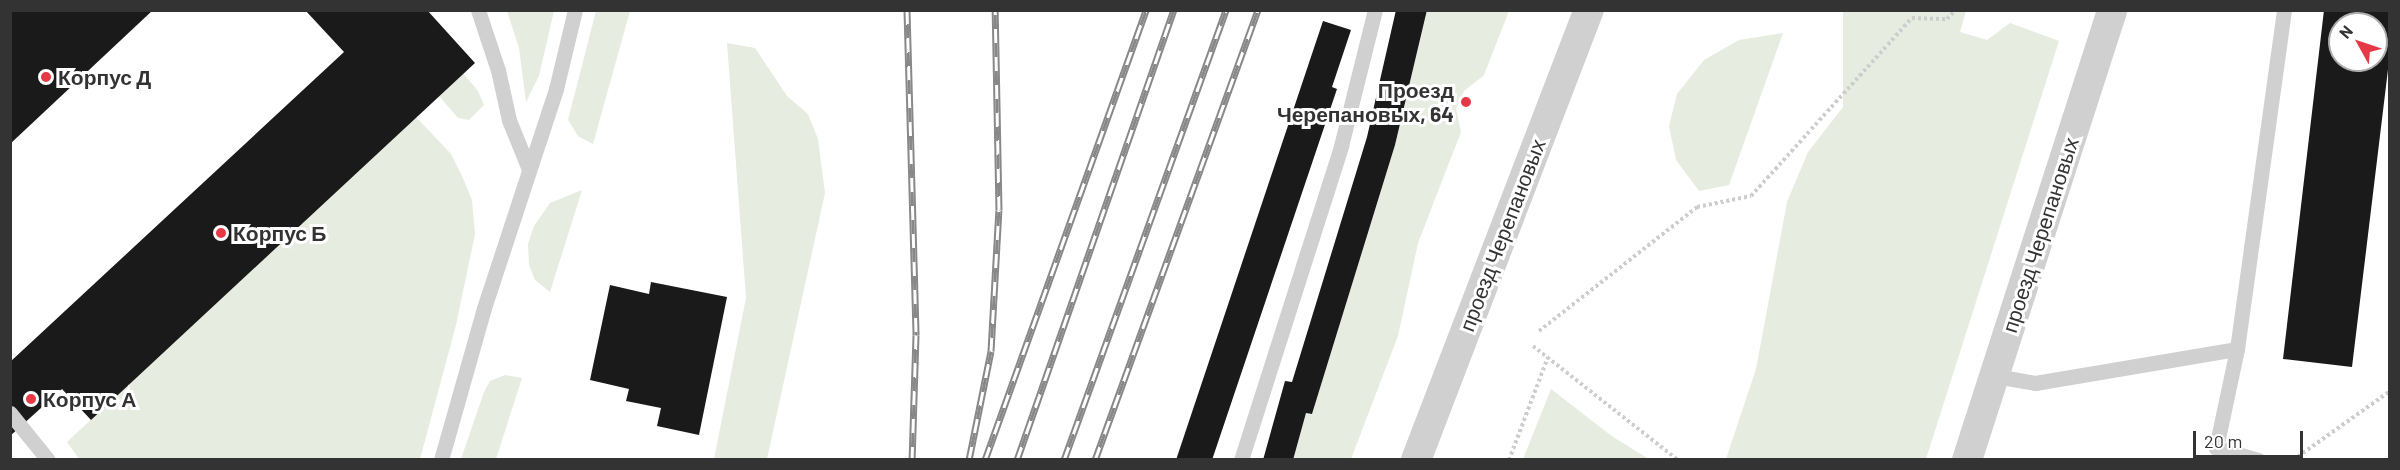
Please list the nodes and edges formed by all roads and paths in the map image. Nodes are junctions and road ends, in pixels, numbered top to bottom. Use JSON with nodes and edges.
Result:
{"nodes":[{"id":1,"x":478,"y":10,"type":"edge"},
{"id":2,"x":575,"y":10,"type":"edge"},
{"id":3,"x":1375,"y":10,"type":"edge"},
{"id":4,"x":1589,"y":10,"type":"edge"},
{"id":5,"x":1955,"y":10,"type":"edge"},
{"id":6,"x":2112,"y":10,"type":"edge"},
{"id":7,"x":2284,"y":10,"type":"edge"},
{"id":8,"x":528,"y":167,"type":"junction"},
{"id":9,"x":1539,"y":331,"type":"dead end"},
{"id":10,"x":1533,"y":346,"type":"dead end"},
{"id":11,"x":2237,"y":349,"type":"junction"},
{"id":12,"x":1548,"y":357,"type":"junction"},
{"id":13,"x":1995,"y":376,"type":"junction"},
{"id":14,"x":2390,"y":391,"type":"edge"},
{"id":15,"x":10,"y":413,"type":"edge"},
{"id":16,"x":48,"y":459,"type":"edge"},
{"id":17,"x":441,"y":459,"type":"edge"},
{"id":18,"x":1241,"y":459,"type":"edge"},
{"id":19,"x":1416,"y":459,"type":"edge"},
{"id":20,"x":1509,"y":459,"type":"edge"},
{"id":21,"x":1678,"y":459,"type":"edge"},
{"id":22,"x":1967,"y":459,"type":"edge"},
{"id":23,"x":2258,"y":459,"type":"edge"},
{"id":24,"x":2293,"y":459,"type":"edge"}],
"edges":[{"from":1,"to":8,"type":"lane"},
{"from":2,"to":8,"type":"lane"},
{"from":3,"to":18,"type":"lane"},
{"from":4,"to":19,"type":"street","name":"проезд Черепановых"},
{"from":5,"to":9,"type":"path"},
{"from":6,"to":13,"type":"street","name":"проезд Черепановых"},
{"from":7,"to":11,"type":"lane"},
{"from":8,"to":17,"type":"lane"},
{"from":10,"to":12,"type":"path"},
{"from":11,"to":13,"type":"lane"},
{"from":11,"to":23,"type":"lane"},
{"from":12,"to":20,"type":"path"},
{"from":12,"to":21,"type":"path"},
{"from":13,"to":22,"type":"street","name":"проезд Черепановых"},
{"from":14,"to":24,"type":"path"},
{"from":15,"to":16,"type":"lane"}]}
